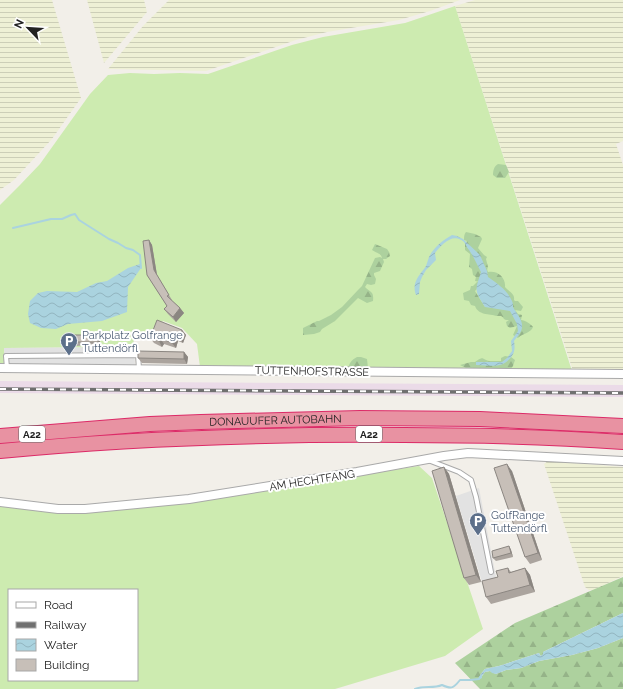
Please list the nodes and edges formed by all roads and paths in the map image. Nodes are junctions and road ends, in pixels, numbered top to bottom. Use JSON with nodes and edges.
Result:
{"nodes":[{"id":1,"x":4,"y":368,"type":"edge"},
{"id":2,"x":139,"y":369,"type":"junction"},
{"id":3,"x":623,"y":374,"type":"edge"},
{"id":4,"x":623,"y":426,"type":"edge"},
{"id":5,"x":0,"y":436,"type":"edge"},
{"id":6,"x":623,"y":442,"type":"edge"},
{"id":7,"x":0,"y":451,"type":"edge"},
{"id":8,"x":426,"y":459,"type":"junction"},
{"id":9,"x":623,"y":461,"type":"edge"},
{"id":10,"x":0,"y":502,"type":"edge"},
{"id":11,"x":491,"y":572,"type":"dead end"}],
"edges":[{"from":1,"to":2,"type":"street","name":"TUTTENHOFSTRASSE"},
{"from":1,"to":2,"type":"lane"},
{"from":2,"to":3,"type":"street","name":"TUTTENHOFSTRASSE"},
{"from":4,"to":5,"type":"highway","name":"DONAUUFER AUTOBAHN","number":"A22"},
{"from":6,"to":7,"type":"highway","name":"DONAUUFER AUTOBAHN","number":"A22"},
{"from":8,"to":9,"type":"street","name":"AM HECHTFANG"},
{"from":8,"to":10,"type":"street","name":"AM HECHTFANG"},
{"from":8,"to":11,"type":"lane"}]}
